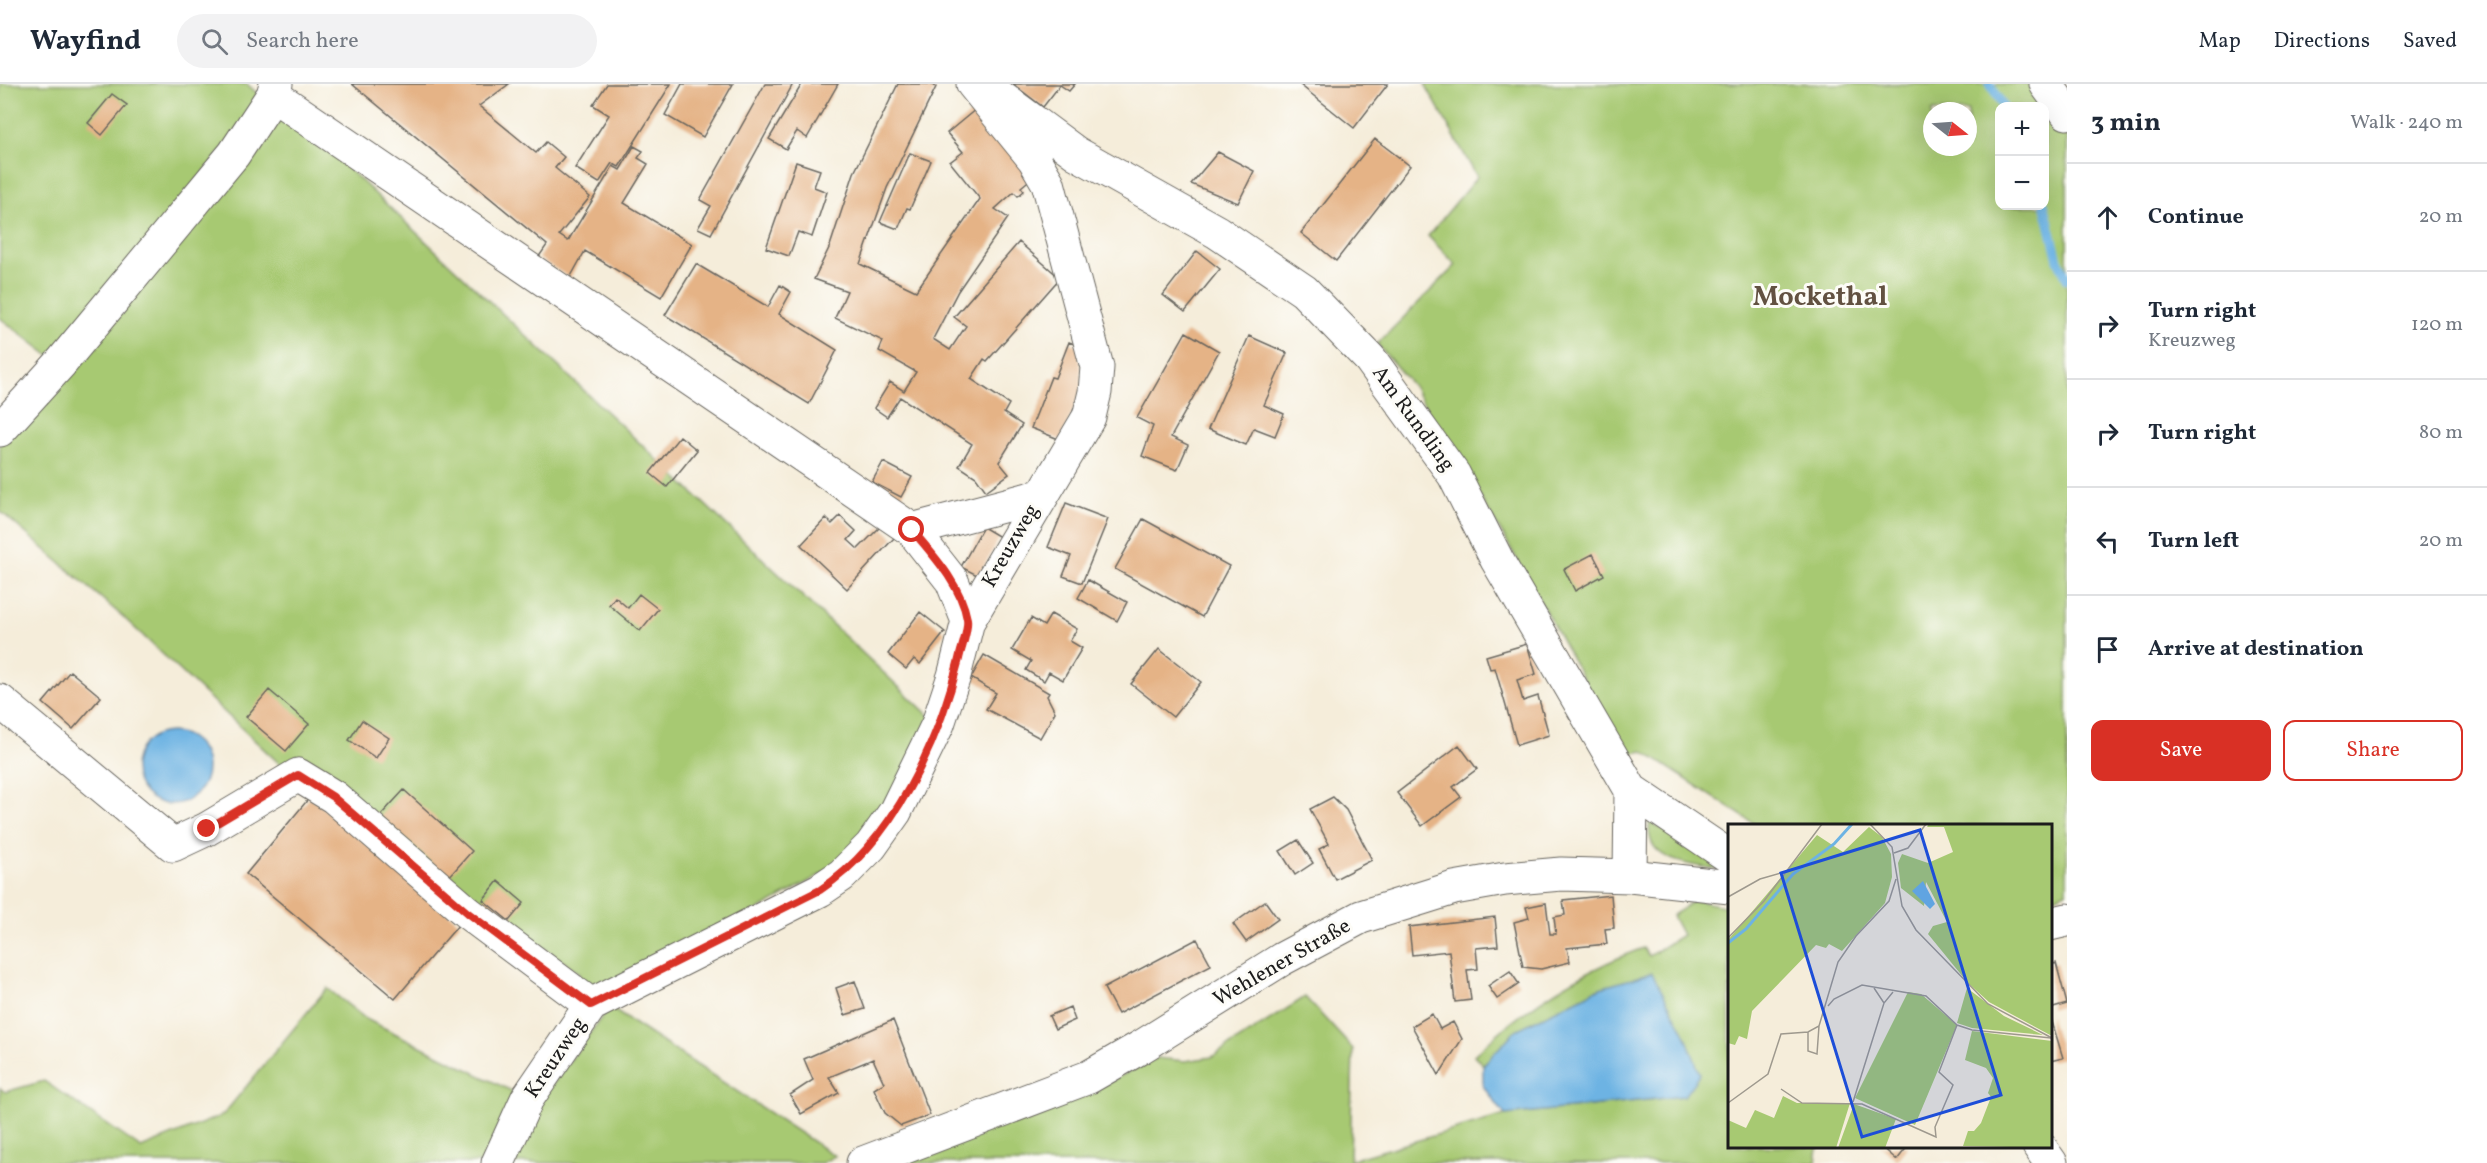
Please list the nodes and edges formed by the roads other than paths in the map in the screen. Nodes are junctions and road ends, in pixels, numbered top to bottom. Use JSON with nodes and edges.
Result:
{"nodes":[{"id":1,"x":973,"y":84,"type":"edge"},
{"id":2,"x":983,"y":84,"type":"edge"},
{"id":3,"x":275,"y":89,"type":"edge"},
{"id":4,"x":0,"y":430,"type":"edge"},
{"id":5,"x":1040,"y":496,"type":"junction"},
{"id":6,"x":912,"y":530,"type":"junction"},
{"id":7,"x":968,"y":621,"type":"junction"},
{"id":8,"x":0,"y":701,"type":"edge"},
{"id":9,"x":1631,"y":790,"type":"junction"},
{"id":10,"x":1728,"y":856,"type":"edge"},
{"id":11,"x":1630,"y":876,"type":"junction"},
{"id":12,"x":1728,"y":887,"type":"edge"},
{"id":13,"x":2067,"y":920,"type":"edge"},
{"id":14,"x":2052,"y":924,"type":"edge"},
{"id":15,"x":591,"y":1005,"type":"junction"},
{"id":16,"x":2040,"y":1148,"type":"edge"},
{"id":17,"x":498,"y":1163,"type":"edge"},
{"id":18,"x":863,"y":1163,"type":"edge"},
{"id":19,"x":2051,"y":1163,"type":"edge"}],
"edges":[{"from":1,"to":5,"type":"street","name":"Kreuzweg"},
{"from":2,"to":9,"type":"street","name":"Am Rundling"},
{"from":3,"to":4,"type":"street"},
{"from":3,"to":6,"type":"street"},
{"from":5,"to":6,"type":"street"},
{"from":5,"to":7,"type":"street","name":"Kreuzweg"},
{"from":6,"to":7,"type":"street"},
{"from":7,"to":15,"type":"street","name":"Kreuzweg"},
{"from":8,"to":15,"type":"street"},
{"from":9,"to":10,"type":"street","name":"Am Rundling"},
{"from":9,"to":11,"type":"street"},
{"from":11,"to":12,"type":"street","name":"Wehlener Straße"},
{"from":11,"to":18,"type":"street","name":"Wehlener Straße"},
{"from":13,"to":14,"type":"street"},
{"from":15,"to":17,"type":"street","name":"Kreuzweg"},
{"from":16,"to":19,"type":"street"}]}
